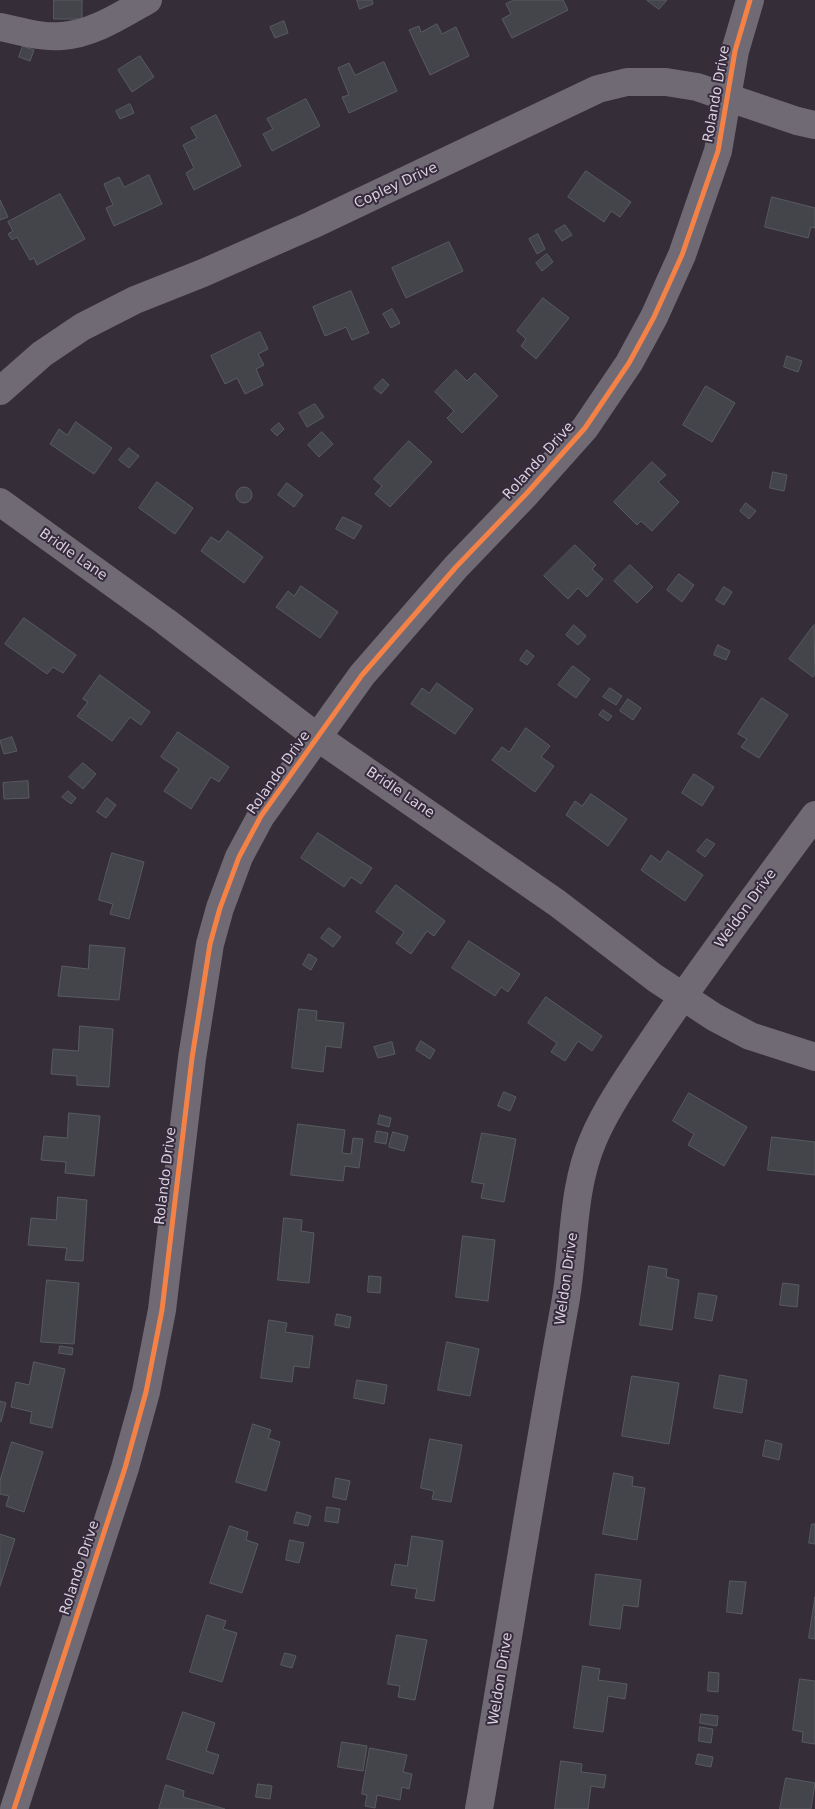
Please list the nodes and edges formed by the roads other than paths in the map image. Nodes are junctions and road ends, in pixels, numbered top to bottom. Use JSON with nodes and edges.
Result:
{"nodes":[{"id":1,"x":148,"y":0,"type":"edge"},
{"id":2,"x":750,"y":0,"type":"edge"},
{"id":3,"x":0,"y":27,"type":"edge"},
{"id":4,"x":728,"y":98,"type":"junction"},
{"id":5,"x":815,"y":125,"type":"edge"},
{"id":6,"x":0,"y":391,"type":"edge"},
{"id":7,"x":0,"y":502,"type":"edge"},
{"id":8,"x":317,"y":737,"type":"junction"},
{"id":9,"x":815,"y":815,"type":"edge"},
{"id":10,"x":683,"y":995,"type":"junction"},
{"id":11,"x":815,"y":1057,"type":"edge"},
{"id":12,"x":14,"y":1809,"type":"edge"},
{"id":13,"x":479,"y":1809,"type":"edge"}],
"edges":[{"from":1,"to":3,"type":"street"},
{"from":2,"to":4,"type":"street","name":"Rolando Drive"},
{"from":4,"to":5,"type":"street","name":"Copley Drive"},
{"from":4,"to":6,"type":"street","name":"Copley Drive"},
{"from":4,"to":8,"type":"street","name":"Rolando Drive"},
{"from":7,"to":8,"type":"street","name":"Bridle Lane"},
{"from":8,"to":10,"type":"street","name":"Bridle Lane"},
{"from":8,"to":12,"type":"street","name":"Rolando Drive"},
{"from":9,"to":10,"type":"street","name":"Weldon Drive"},
{"from":10,"to":11,"type":"street","name":"Bridle Lane"},
{"from":10,"to":13,"type":"street","name":"Weldon Drive"}]}
